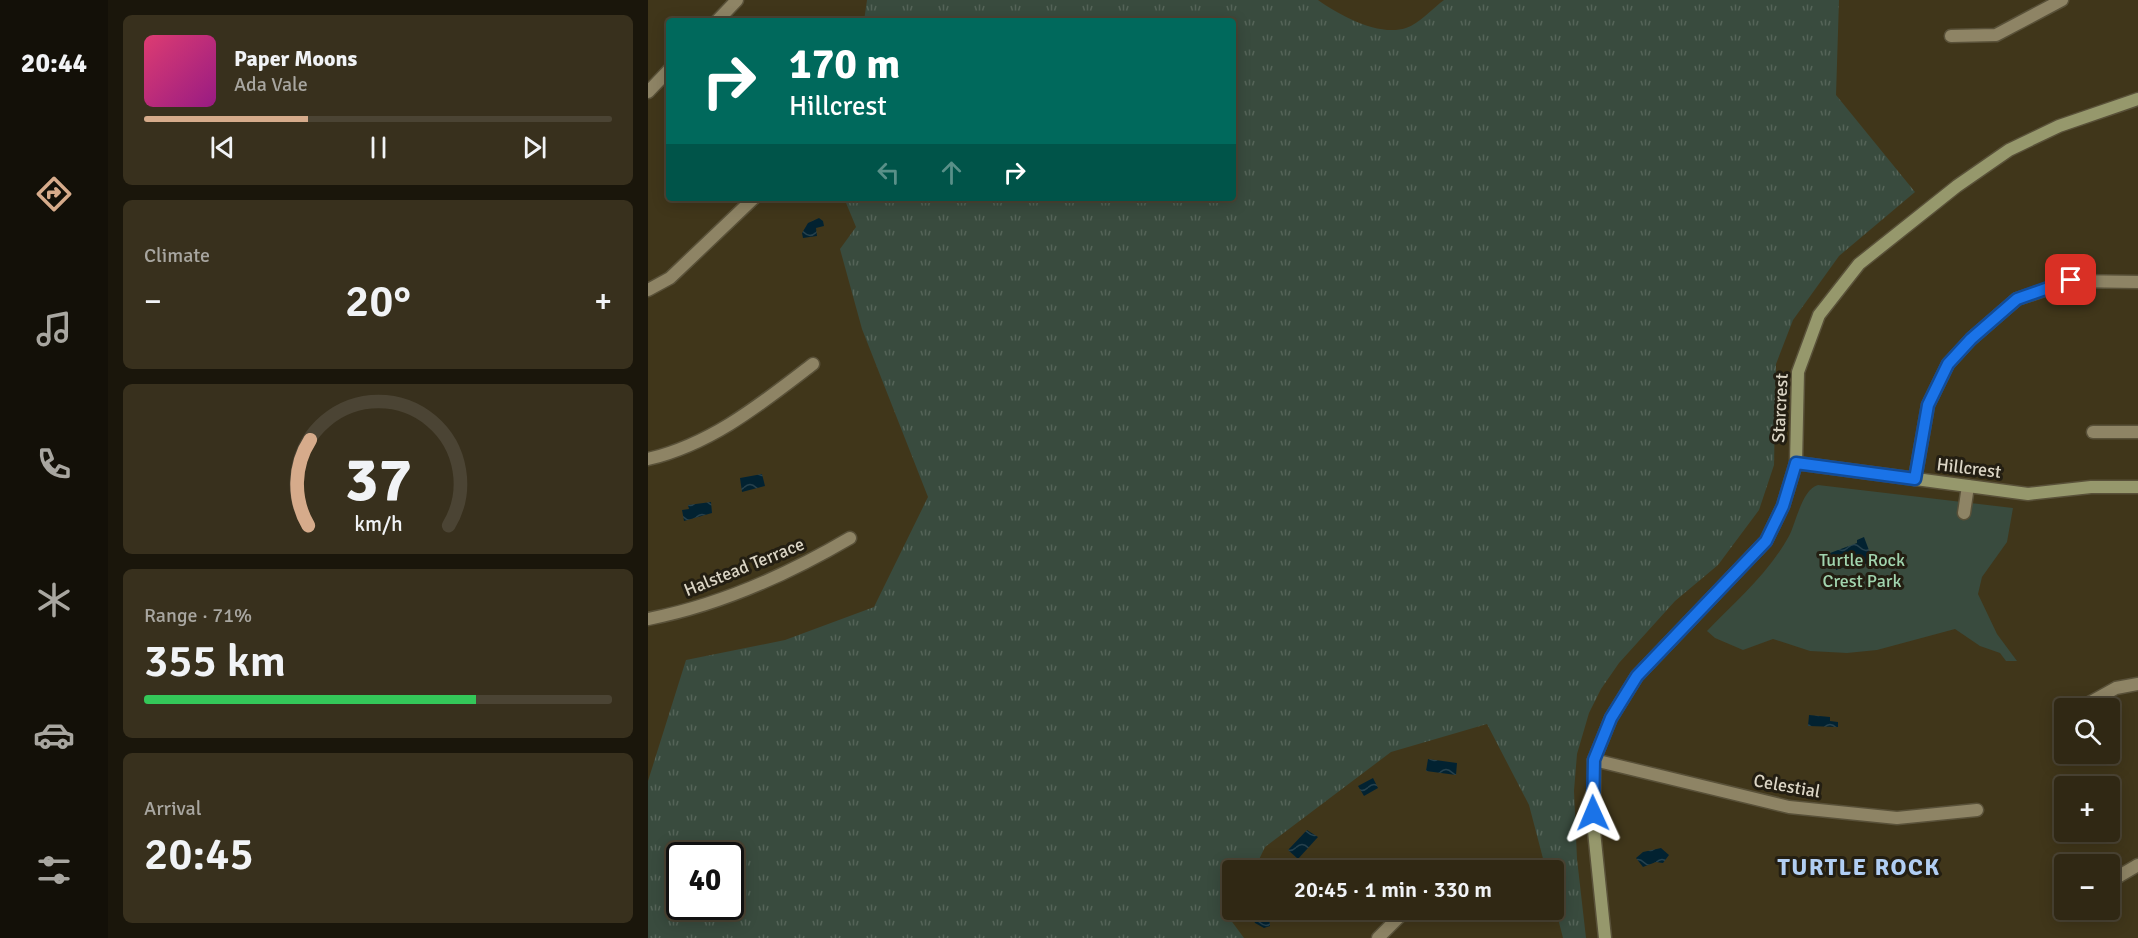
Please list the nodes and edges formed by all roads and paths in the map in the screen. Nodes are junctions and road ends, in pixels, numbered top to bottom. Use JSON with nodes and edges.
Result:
{"nodes":[{"id":1,"x":737,"y":0,"type":"edge"},
{"id":2,"x":2062,"y":0,"type":"edge"},
{"id":3,"x":720,"y":18,"type":"edge"},
{"id":4,"x":1951,"y":36,"type":"dead end"},
{"id":5,"x":666,"y":73,"type":"edge"},
{"id":6,"x":648,"y":92,"type":"edge"},
{"id":7,"x":2138,"y":99,"type":"edge"},
{"id":8,"x":751,"y":201,"type":"edge"},
{"id":9,"x":2138,"y":282,"type":"edge"},
{"id":10,"x":648,"y":290,"type":"edge"},
{"id":11,"x":813,"y":364,"type":"dead end"},
{"id":12,"x":2093,"y":432,"type":"dead end"},
{"id":13,"x":2138,"y":432,"type":"edge"},
{"id":14,"x":648,"y":459,"type":"edge"},
{"id":15,"x":1796,"y":463,"type":"junction"},
{"id":16,"x":1915,"y":479,"type":"junction"},
{"id":17,"x":1968,"y":486,"type":"junction"},
{"id":18,"x":2138,"y":487,"type":"edge"},
{"id":19,"x":1964,"y":513,"type":"dead end"},
{"id":20,"x":850,"y":538,"type":"dead end"},
{"id":21,"x":648,"y":619,"type":"edge"},
{"id":22,"x":2138,"y":684,"type":"edge"},
{"id":23,"x":2098,"y":698,"type":"edge"},
{"id":24,"x":1594,"y":760,"type":"junction"},
{"id":25,"x":1977,"y":810,"type":"dead end"},
{"id":26,"x":2138,"y":866,"type":"edge"},
{"id":27,"x":2120,"y":876,"type":"edge"},
{"id":28,"x":1396,"y":920,"type":"edge"},
{"id":29,"x":1377,"y":938,"type":"edge"},
{"id":30,"x":1605,"y":938,"type":"edge"}],
"edges":[{"from":1,"to":3,"type":"street"},
{"from":2,"to":4,"type":"street"},
{"from":5,"to":6,"type":"street"},
{"from":7,"to":15,"type":"street","name":"Starcrest"},
{"from":8,"to":10,"type":"street"},
{"from":9,"to":16,"type":"street"},
{"from":11,"to":14,"type":"street"},
{"from":12,"to":13,"type":"street"},
{"from":15,"to":16,"type":"street","name":"Hillcrest"},
{"from":15,"to":24,"type":"street","name":"Starcrest"},
{"from":16,"to":17,"type":"street","name":"Hillcrest"},
{"from":17,"to":18,"type":"street","name":"Hillcrest"},
{"from":17,"to":19,"type":"street"},
{"from":20,"to":21,"type":"street","name":"Halstead Terrace"},
{"from":22,"to":23,"type":"street"},
{"from":24,"to":25,"type":"street","name":"Celestial"},
{"from":24,"to":30,"type":"street","name":"Starcrest"},
{"from":26,"to":27,"type":"street"},
{"from":28,"to":29,"type":"street"}]}
